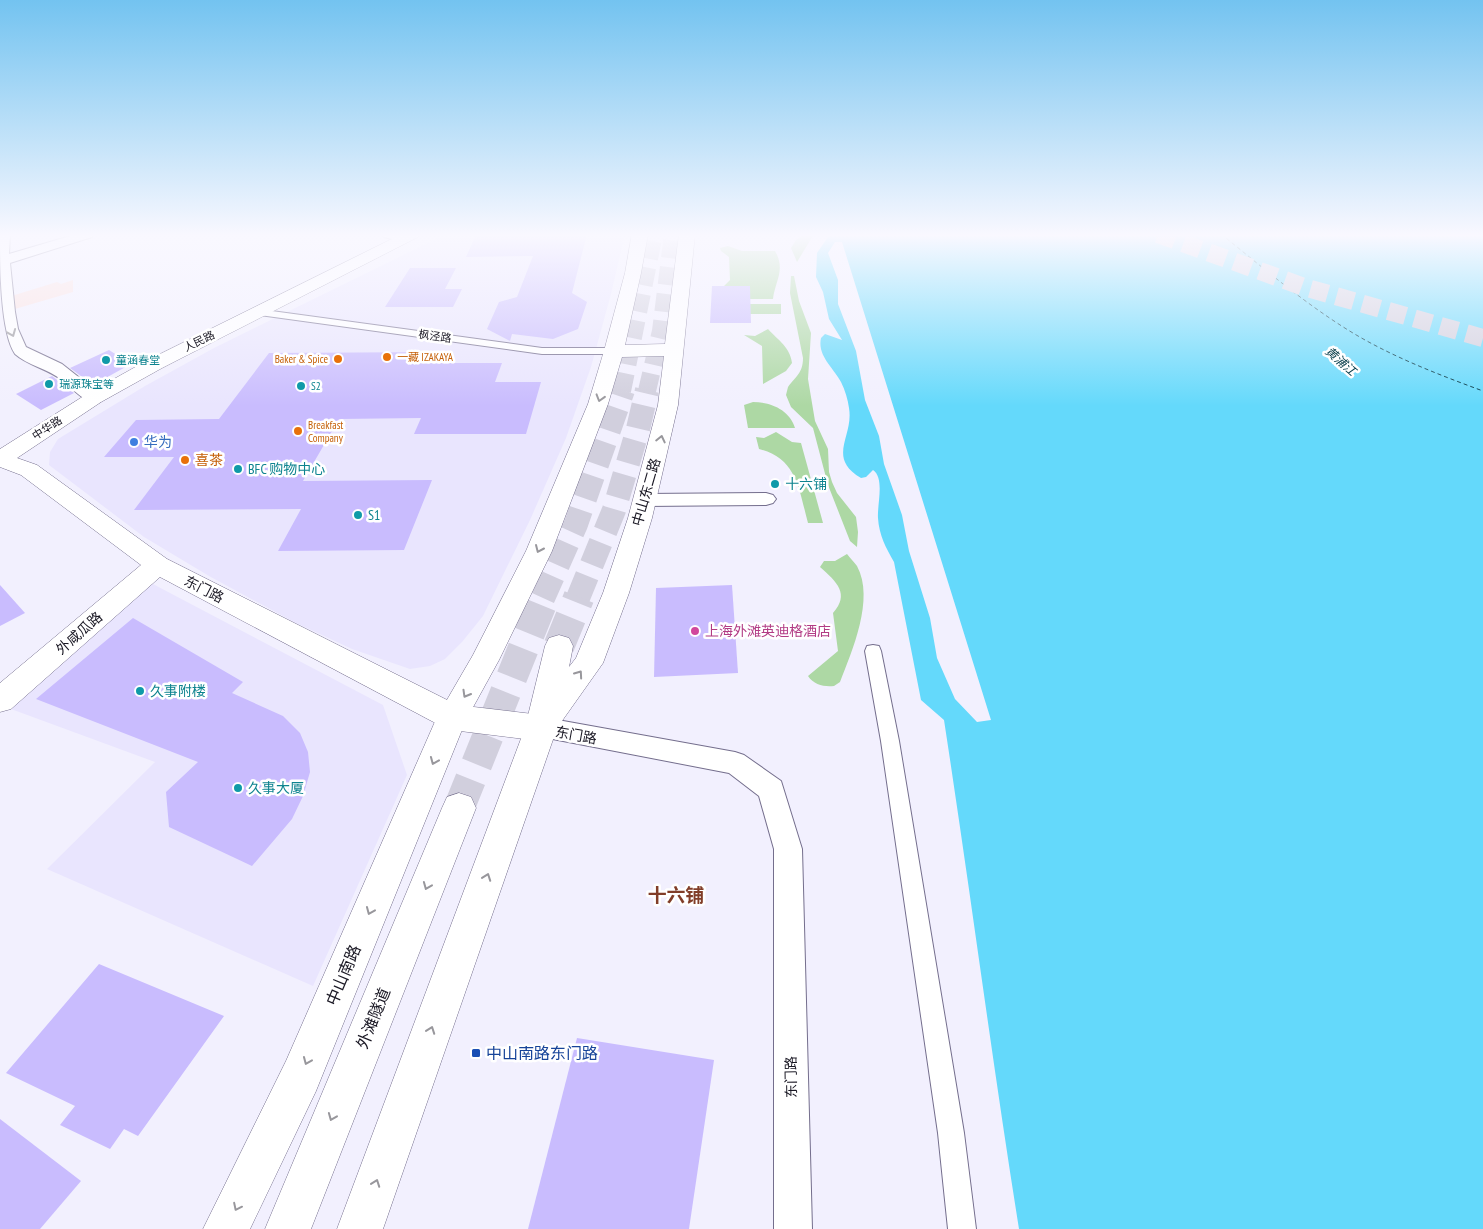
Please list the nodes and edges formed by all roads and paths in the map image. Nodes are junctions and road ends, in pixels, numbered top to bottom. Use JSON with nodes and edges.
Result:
{"nodes":[{"id":1,"x":3,"y":291,"type":"edge"},
{"id":2,"x":296,"y":291,"type":"edge"},
{"id":3,"x":629,"y":291,"type":"edge"},
{"id":4,"x":681,"y":291,"type":"edge"},
{"id":5,"x":257,"y":312,"type":"junction"},
{"id":6,"x":674,"y":350,"type":"junction"},
{"id":7,"x":614,"y":351,"type":"junction"},
{"id":8,"x":94,"y":398,"type":"junction"},
{"id":9,"x":0,"y":459,"type":"edge"},
{"id":10,"x":766,"y":499,"type":"dead end"},
{"id":11,"x":644,"y":500,"type":"junction"},
{"id":12,"x":158,"y":565,"type":"junction"},
{"id":13,"x":616,"y":593,"type":"junction"},
{"id":14,"x":559,"y":646,"type":"tunnel mouth"},
{"id":15,"x":872,"y":652,"type":"dead end"},
{"id":16,"x":550,"y":687,"type":"junction"},
{"id":17,"x":0,"y":700,"type":"edge"},
{"id":18,"x":452,"y":717,"type":"junction"},
{"id":19,"x":541,"y":728,"type":"junction"},
{"id":20,"x":459,"y":808,"type":"tunnel mouth"},
{"id":21,"x":226,"y":1229,"type":"edge"},
{"id":22,"x":288,"y":1229,"type":"edge"},
{"id":23,"x":360,"y":1229,"type":"edge"},
{"id":24,"x":793,"y":1229,"type":"edge"},
{"id":25,"x":962,"y":1229,"type":"edge"}],
"edges":[{"from":1,"to":8,"type":"street","one_way":true},
{"from":2,"to":5,"type":"main road","name":"人民路"},
{"from":3,"to":7,"type":"main road"},
{"from":4,"to":6,"type":"main road","name":"中山东二路"},
{"from":5,"to":7,"type":"street","name":"枫泾路"},
{"from":5,"to":8,"type":"main road","name":"人民路"},
{"from":6,"to":7,"type":"main road"},
{"from":11,"to":6,"type":"main road","name":"中山东二路","one_way":true},
{"from":7,"to":18,"type":"main road","one_way":true},
{"from":8,"to":9,"type":"main road","name":"中华路"},
{"from":9,"to":12,"type":"main road","name":"东门路"},
{"from":10,"to":11,"type":"street"},
{"from":11,"to":13,"type":"main road","name":"中山东二路"},
{"from":12,"to":17,"type":"main road","name":"外咸瓜路"},
{"from":12,"to":18,"type":"main road","name":"东门路"},
{"from":13,"to":16,"type":"main road"},
{"from":19,"to":13,"type":"main road","name":"中山东二路","one_way":true},
{"from":14,"to":16,"type":"main road"},
{"from":15,"to":25,"type":"street"},
{"from":16,"to":19,"type":"main road"},
{"from":18,"to":19,"type":"main road","name":"东门路"},
{"from":18,"to":21,"type":"main road","name":"中山南路","one_way":true},
{"from":23,"to":19,"type":"main road","one_way":true},
{"from":19,"to":24,"type":"street","name":"东门路"},
{"from":20,"to":22,"type":"main road","name":"外滩隧道","one_way":true}]}
